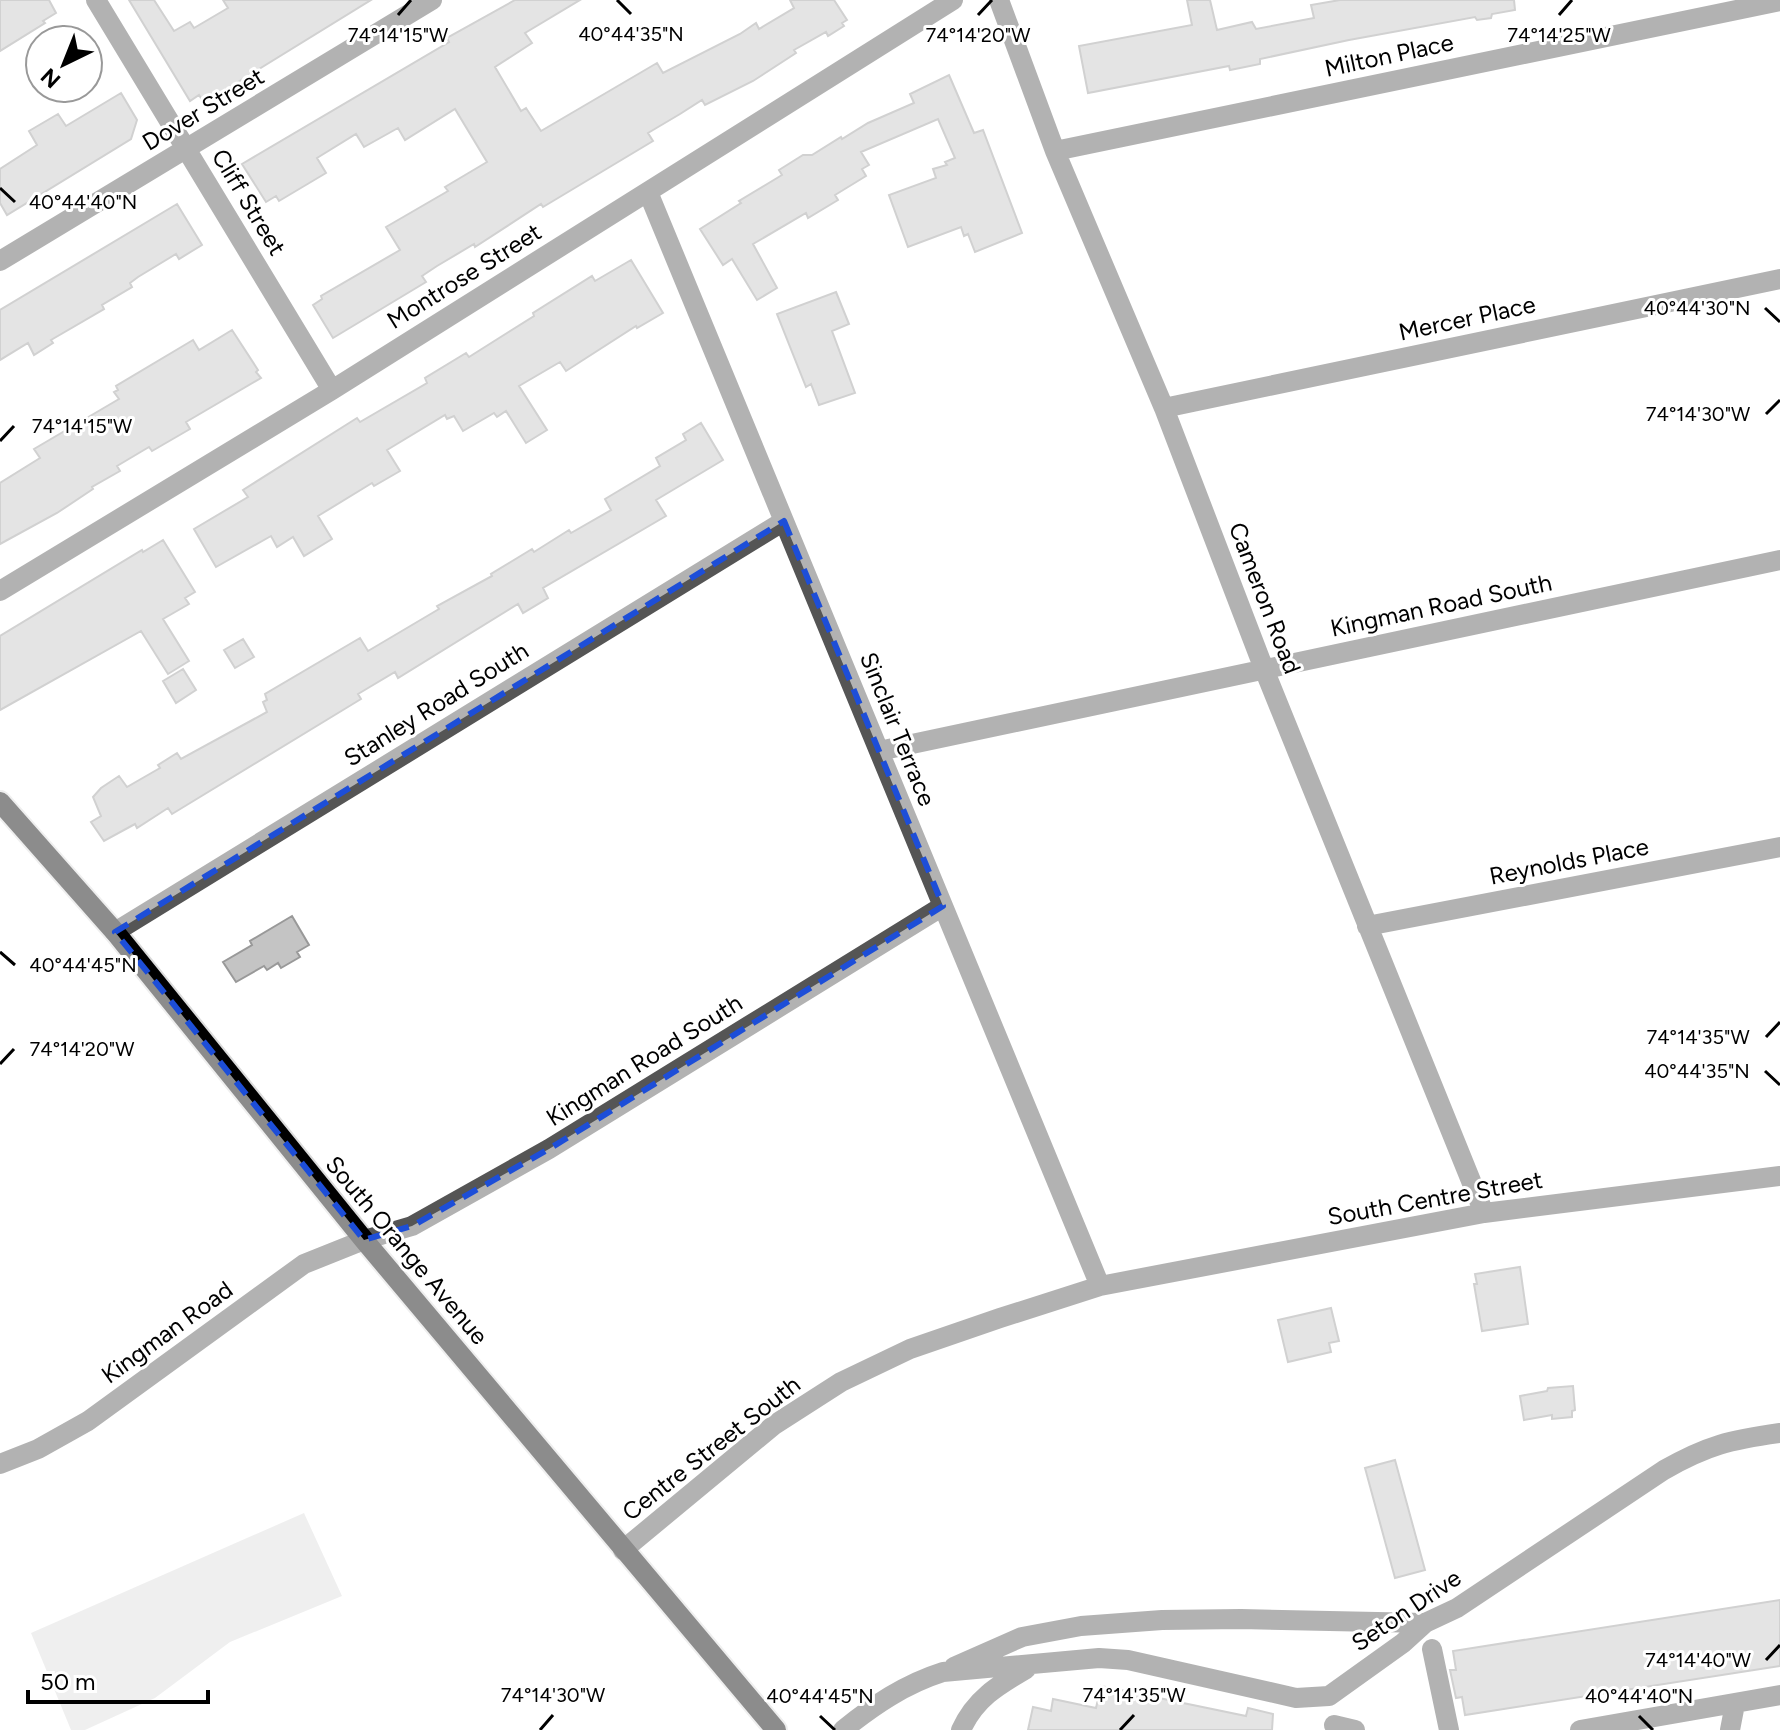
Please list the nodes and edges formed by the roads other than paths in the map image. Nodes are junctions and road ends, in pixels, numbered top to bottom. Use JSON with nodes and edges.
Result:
{"nodes":[{"id":1,"x":96,"y":0,"type":"edge"},
{"id":2,"x":432,"y":0,"type":"edge"},
{"id":3,"x":953,"y":0,"type":"edge"},
{"id":4,"x":999,"y":0,"type":"edge"},
{"id":5,"x":1780,"y":1,"type":"edge"},
{"id":6,"x":187,"y":150,"type":"junction"},
{"id":7,"x":1055,"y":151,"type":"junction"},
{"id":8,"x":648,"y":192,"type":"junction"},
{"id":9,"x":0,"y":261,"type":"edge"},
{"id":10,"x":1780,"y":279,"type":"edge"},
{"id":11,"x":332,"y":390,"type":"junction"},
{"id":12,"x":1164,"y":408,"type":"junction"},
{"id":13,"x":784,"y":521,"type":"junction"},
{"id":14,"x":1780,"y":560,"type":"edge"},
{"id":15,"x":0,"y":591,"type":"edge"},
{"id":16,"x":1264,"y":669,"type":"junction"},
{"id":17,"x":879,"y":751,"type":"junction"},
{"id":18,"x":0,"y":803,"type":"edge"},
{"id":19,"x":1780,"y":847,"type":"edge"},
{"id":20,"x":943,"y":906,"type":"junction"},
{"id":21,"x":1367,"y":926,"type":"junction"},
{"id":22,"x":115,"y":932,"type":"junction"},
{"id":23,"x":1780,"y":1176,"type":"edge"},
{"id":24,"x":1484,"y":1213,"type":"junction"},
{"id":25,"x":364,"y":1240,"type":"junction"},
{"id":26,"x":1100,"y":1286,"type":"junction"},
{"id":27,"x":1780,"y":1433,"type":"edge"},
{"id":28,"x":0,"y":1464,"type":"edge"},
{"id":29,"x":623,"y":1550,"type":"junction"},
{"id":30,"x":1425,"y":1623,"type":"junction"},
{"id":31,"x":1432,"y":1649,"type":"dead end"},
{"id":32,"x":1031,"y":1665,"type":"junction"},
{"id":33,"x":943,"y":1672,"type":"junction"},
{"id":34,"x":1780,"y":1695,"type":"edge"},
{"id":35,"x":1735,"y":1704,"type":"junction"},
{"id":36,"x":1695,"y":1720,"type":"edge"},
{"id":37,"x":1334,"y":1725,"type":"dead end"},
{"id":38,"x":776,"y":1730,"type":"edge"},
{"id":39,"x":843,"y":1730,"type":"edge"},
{"id":40,"x":961,"y":1730,"type":"edge"},
{"id":41,"x":1355,"y":1730,"type":"edge"},
{"id":42,"x":1449,"y":1730,"type":"edge"},
{"id":43,"x":1580,"y":1730,"type":"edge"},
{"id":44,"x":1730,"y":1730,"type":"edge"}],
"edges":[{"from":1,"to":6,"type":"street","name":"Cliff Street"},
{"from":2,"to":6,"type":"street","name":"Dover Street"},
{"from":3,"to":8,"type":"street","name":"Montrose Street"},
{"from":4,"to":7,"type":"street","name":"Cameron Road"},
{"from":5,"to":7,"type":"street","name":"Milton Place"},
{"from":6,"to":9,"type":"street","name":"Dover Street"},
{"from":6,"to":11,"type":"street","name":"Cliff Street"},
{"from":7,"to":12,"type":"street","name":"Cameron Road"},
{"from":8,"to":11,"type":"street","name":"Montrose Street"},
{"from":8,"to":13,"type":"street","name":"Sinclair Terrace"},
{"from":10,"to":12,"type":"street","name":"Mercer Place"},
{"from":11,"to":15,"type":"street","name":"Montrose Street"},
{"from":12,"to":16,"type":"street","name":"Cameron Road"},
{"from":13,"to":17,"type":"street","name":"Sinclair Terrace"},
{"from":13,"to":22,"type":"street","name":"Stanley Road South"},
{"from":14,"to":16,"type":"street","name":"Kingman Road South"},
{"from":16,"to":17,"type":"street","name":"Kingman Road South"},
{"from":16,"to":21,"type":"street","name":"Cameron Road"},
{"from":17,"to":20,"type":"street","name":"Sinclair Terrace"},
{"from":18,"to":22,"type":"main road","name":"South Orange Avenue"},
{"from":19,"to":21,"type":"street","name":"Reynolds Place"},
{"from":20,"to":25,"type":"street","name":"Kingman Road South"},
{"from":20,"to":26,"type":"street","name":"Sinclair Terrace"},
{"from":21,"to":24,"type":"street","name":"Cameron Road"},
{"from":22,"to":25,"type":"main road","name":"South Orange Avenue"},
{"from":23,"to":24,"type":"street","name":"South Centre Street"},
{"from":24,"to":26,"type":"street","name":"South Centre Street"},
{"from":25,"to":28,"type":"street","name":"Kingman Road"},
{"from":25,"to":29,"type":"main road","name":"South Orange Avenue"},
{"from":26,"to":29,"type":"street","name":"Centre Street South"},
{"from":27,"to":30,"type":"street","name":"Seton Drive"},
{"from":29,"to":38,"type":"main road","name":"South Orange Avenue"},
{"from":30,"to":32,"type":"street","name":"Seton Drive"},
{"from":30,"to":33,"type":"street"},
{"from":31,"to":42,"type":"street"},
{"from":32,"to":33,"type":"street","name":"Seton Drive"},
{"from":32,"to":40,"type":"street","name":"Seton Drive"},
{"from":33,"to":39,"type":"street","name":"Seton Drive"},
{"from":34,"to":35,"type":"street"},
{"from":35,"to":36,"type":"street"},
{"from":35,"to":44,"type":"street"},
{"from":36,"to":43,"type":"street"},
{"from":37,"to":41,"type":"street"}]}
